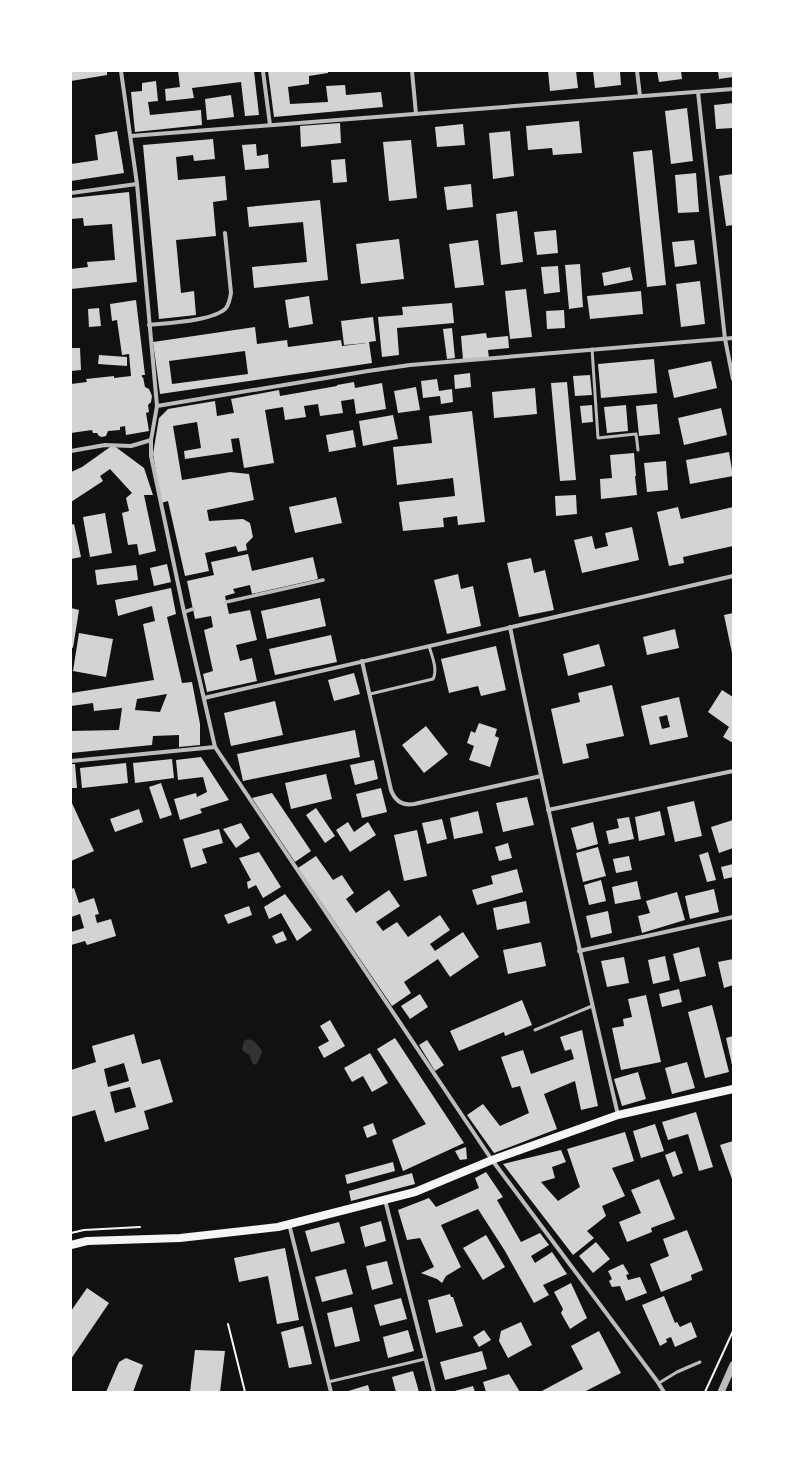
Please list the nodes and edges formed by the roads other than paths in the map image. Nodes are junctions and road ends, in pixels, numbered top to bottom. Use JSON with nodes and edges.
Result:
{"nodes":[{"id":1,"x":121,"y":71,"type":"edge"},
{"id":2,"x":263,"y":71,"type":"edge"},
{"id":3,"x":412,"y":71,"type":"edge"},
{"id":4,"x":637,"y":71,"type":"edge"},
{"id":5,"x":733,"y":89,"type":"edge"},
{"id":6,"x":698,"y":92,"type":"junction"},
{"id":7,"x":640,"y":96,"type":"junction"},
{"id":8,"x":416,"y":114,"type":"junction"},
{"id":9,"x":270,"y":125,"type":"junction"},
{"id":10,"x":131,"y":136,"type":"junction"},
{"id":11,"x":137,"y":184,"type":"junction"},
{"id":12,"x":71,"y":193,"type":"edge"},
{"id":13,"x":225,"y":233,"type":"dead end"},
{"id":14,"x":150,"y":325,"type":"junction"},
{"id":15,"x":733,"y":338,"type":"edge"},
{"id":16,"x":725,"y":339,"type":"junction"},
{"id":17,"x":592,"y":349,"type":"junction"},
{"id":18,"x":733,"y":379,"type":"edge"},
{"id":19,"x":157,"y":406,"type":"junction"},
{"id":20,"x":151,"y":440,"type":"junction"},
{"id":21,"x":638,"y":450,"type":"dead end"},
{"id":22,"x":71,"y":451,"type":"edge"},
{"id":23,"x":733,"y":576,"type":"edge"},
{"id":24,"x":324,"y":580,"type":"dead end"},
{"id":25,"x":226,"y":602,"type":"dead end"},
{"id":26,"x":193,"y":609,"type":"dead end"},
{"id":27,"x":184,"y":612,"type":"junction"},
{"id":28,"x":510,"y":627,"type":"junction"},
{"id":29,"x":429,"y":646,"type":"junction"},
{"id":30,"x":362,"y":661,"type":"junction"},
{"id":31,"x":370,"y":694,"type":"junction"},
{"id":32,"x":204,"y":698,"type":"junction"},
{"id":33,"x":215,"y":747,"type":"junction"},
{"id":34,"x":71,"y":761,"type":"edge"},
{"id":35,"x":733,"y":771,"type":"edge"},
{"id":36,"x":540,"y":776,"type":"junction"},
{"id":37,"x":548,"y":810,"type":"junction"},
{"id":38,"x":733,"y":917,"type":"edge"},
{"id":39,"x":579,"y":951,"type":"junction"},
{"id":40,"x":592,"y":1006,"type":"junction"},
{"id":41,"x":534,"y":1030,"type":"dead end"},
{"id":42,"x":733,"y":1088,"type":"edge"},
{"id":43,"x":618,"y":1115,"type":"junction"},
{"id":44,"x":492,"y":1160,"type":"junction"},
{"id":45,"x":385,"y":1200,"type":"junction"},
{"id":46,"x":289,"y":1224,"type":"junction"},
{"id":47,"x":71,"y":1245,"type":"edge"},
{"id":48,"x":425,"y":1359,"type":"junction"},
{"id":49,"x":700,"y":1362,"type":"dead end"},
{"id":50,"x":733,"y":1365,"type":"edge"},
{"id":51,"x":328,"y":1382,"type":"junction"},
{"id":52,"x":659,"y":1383,"type":"junction"},
{"id":53,"x":331,"y":1392,"type":"edge"},
{"id":54,"x":434,"y":1392,"type":"edge"},
{"id":55,"x":664,"y":1392,"type":"edge"},
{"id":56,"x":721,"y":1392,"type":"edge"}],
"edges":[{"from":1,"to":10,"type":"street"},
{"from":2,"to":9,"type":"street"},
{"from":3,"to":8,"type":"street"},
{"from":4,"to":7,"type":"street"},
{"from":5,"to":6,"type":"street"},
{"from":6,"to":7,"type":"street"},
{"from":6,"to":16,"type":"street"},
{"from":7,"to":8,"type":"street"},
{"from":8,"to":9,"type":"street"},
{"from":9,"to":10,"type":"street"},
{"from":10,"to":11,"type":"street"},
{"from":11,"to":12,"type":"street"},
{"from":11,"to":14,"type":"street"},
{"from":13,"to":14,"type":"street"},
{"from":14,"to":19,"type":"street"},
{"from":15,"to":16,"type":"street"},
{"from":16,"to":17,"type":"street"},
{"from":16,"to":18,"type":"street"},
{"from":17,"to":19,"type":"street"},
{"from":17,"to":21,"type":"lane"},
{"from":19,"to":20,"type":"street"},
{"from":20,"to":22,"type":"street"},
{"from":20,"to":27,"type":"street"},
{"from":23,"to":28,"type":"street"},
{"from":24,"to":25,"type":"street"},
{"from":26,"to":27,"type":"street"},
{"from":27,"to":32,"type":"street"},
{"from":28,"to":29,"type":"street"},
{"from":28,"to":36,"type":"street"},
{"from":29,"to":30,"type":"street"},
{"from":29,"to":31,"type":"lane"},
{"from":30,"to":31,"type":"street"},
{"from":30,"to":32,"type":"street"},
{"from":31,"to":36,"type":"street"},
{"from":32,"to":33,"type":"street"},
{"from":33,"to":34,"type":"street"},
{"from":33,"to":44,"type":"street"},
{"from":35,"to":37,"type":"street"},
{"from":36,"to":37,"type":"street"},
{"from":37,"to":39,"type":"street"},
{"from":38,"to":39,"type":"street"},
{"from":39,"to":40,"type":"street"},
{"from":40,"to":41,"type":"lane"},
{"from":40,"to":43,"type":"street"},
{"from":42,"to":43,"type":"main road"},
{"from":43,"to":44,"type":"main road"},
{"from":44,"to":45,"type":"main road"},
{"from":44,"to":52,"type":"street"},
{"from":45,"to":46,"type":"main road"},
{"from":45,"to":48,"type":"street"},
{"from":46,"to":47,"type":"main road"},
{"from":46,"to":51,"type":"street"},
{"from":48,"to":51,"type":"lane"},
{"from":48,"to":54,"type":"street"},
{"from":49,"to":52,"type":"lane"},
{"from":50,"to":56,"type":"street"},
{"from":51,"to":53,"type":"street"},
{"from":52,"to":55,"type":"street"}]}
